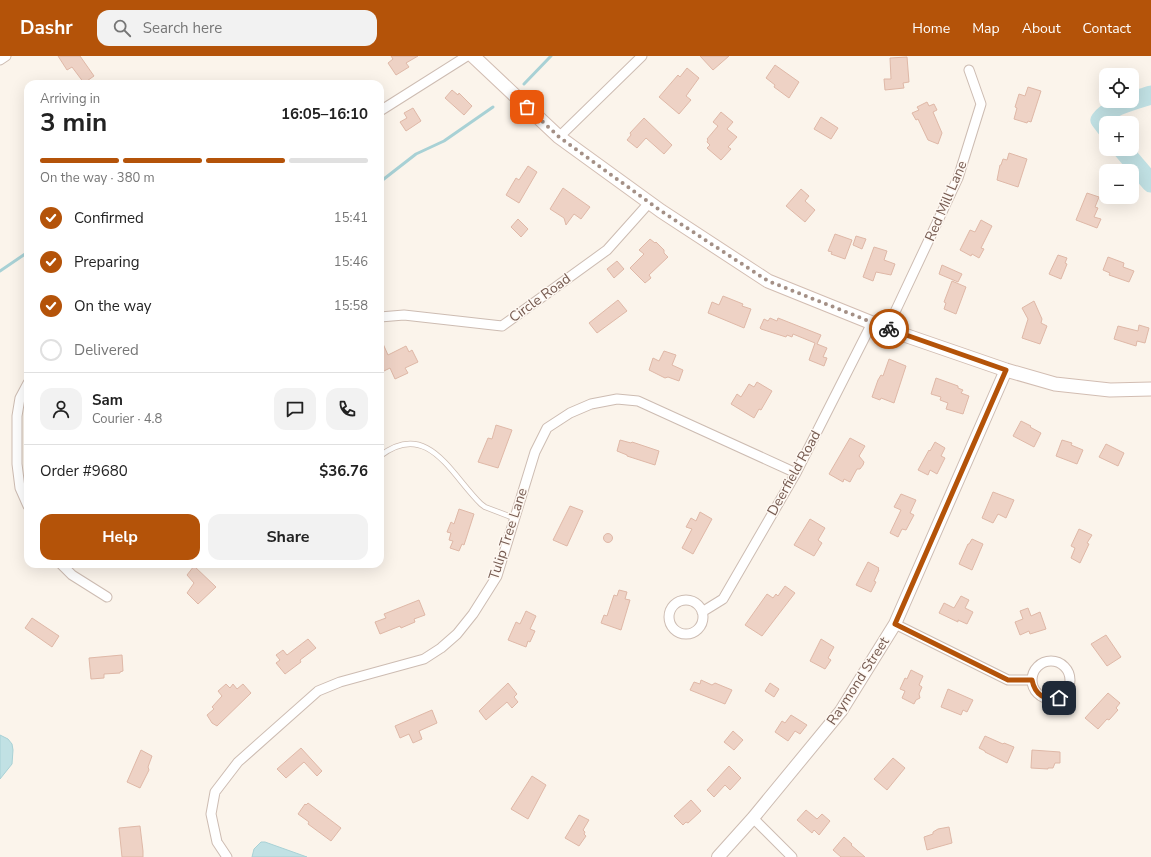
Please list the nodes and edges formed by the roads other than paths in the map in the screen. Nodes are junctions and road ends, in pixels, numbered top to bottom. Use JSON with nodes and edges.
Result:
{"nodes":[{"id":1,"x":6,"y":56,"type":"edge"},
{"id":2,"x":467,"y":56,"type":"edge"},
{"id":3,"x":473,"y":56,"type":"edge"},
{"id":4,"x":642,"y":56,"type":"edge"},
{"id":5,"x":0,"y":60,"type":"edge"},
{"id":6,"x":969,"y":70,"type":"dead end"},
{"id":7,"x":384,"y":108,"type":"edge"},
{"id":8,"x":559,"y":137,"type":"junction"},
{"id":9,"x":650,"y":203,"type":"junction"},
{"id":10,"x":384,"y":317,"type":"edge"},
{"id":11,"x":872,"y":323,"type":"junction"},
{"id":12,"x":887,"y":329,"type":"junction"},
{"id":13,"x":1006,"y":370,"type":"junction"},
{"id":14,"x":1151,"y":389,"type":"edge"},
{"id":15,"x":24,"y":391,"type":"edge"},
{"id":16,"x":384,"y":453,"type":"edge"},
{"id":17,"x":796,"y":473,"type":"junction"},
{"id":18,"x":24,"y":497,"type":"edge"},
{"id":19,"x":514,"y":518,"type":"junction"},
{"id":20,"x":66,"y":568,"type":"edge"},
{"id":21,"x":106,"y":597,"type":"dead end"},
{"id":22,"x":702,"y":612,"type":"dead end"},
{"id":23,"x":895,"y":624,"type":"junction"},
{"id":24,"x":1032,"y":680,"type":"junction"},
{"id":25,"x":753,"y":818,"type":"junction"},
{"id":26,"x":227,"y":857,"type":"edge"},
{"id":27,"x":718,"y":857,"type":"edge"},
{"id":28,"x":792,"y":857,"type":"edge"}],
"edges":[{"from":1,"to":5,"type":"street"},
{"from":2,"to":7,"type":"street"},
{"from":3,"to":8,"type":"main road"},
{"from":4,"to":8,"type":"street"},
{"from":6,"to":12,"type":"street","name":"Red Mill Lane"},
{"from":8,"to":9,"type":"main road"},
{"from":9,"to":10,"type":"street","name":"Circle Road"},
{"from":9,"to":11,"type":"main road"},
{"from":11,"to":12,"type":"main road"},
{"from":11,"to":17,"type":"street","name":"Deerfield Road"},
{"from":12,"to":13,"type":"main road"},
{"from":13,"to":14,"type":"main road"},
{"from":13,"to":23,"type":"street","name":"Raymond Street"},
{"from":15,"to":18,"type":"street"},
{"from":16,"to":19,"type":"lane"},
{"from":17,"to":19,"type":"street","name":"Tulip Tree Lane"},
{"from":17,"to":22,"type":"street","name":"Deerfield Road"},
{"from":19,"to":26,"type":"street","name":"Tulip Tree Lane"},
{"from":20,"to":21,"type":"street"},
{"from":23,"to":24,"type":"street"},
{"from":23,"to":25,"type":"street","name":"Raymond Street"},
{"from":24,"to":24,"type":"street"},
{"from":25,"to":27,"type":"street","name":"Raymond Street"},
{"from":25,"to":28,"type":"street"}]}
